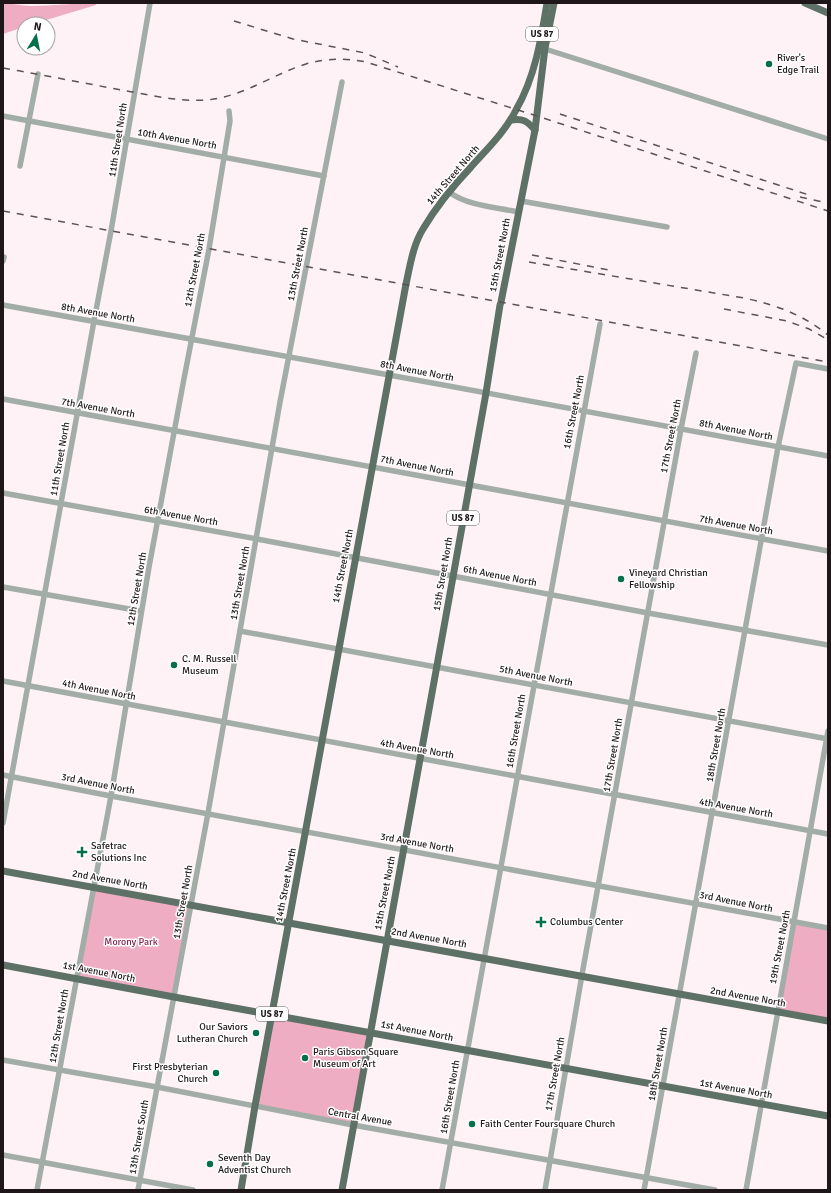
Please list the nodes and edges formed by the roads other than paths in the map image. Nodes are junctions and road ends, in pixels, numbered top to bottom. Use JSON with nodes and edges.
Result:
{"nodes":[{"id":1,"x":150,"y":3,"type":"edge"},
{"id":2,"x":547,"y":3,"type":"edge"},
{"id":3,"x":554,"y":3,"type":"edge"},
{"id":4,"x":805,"y":3,"type":"edge"},
{"id":5,"x":828,"y":14,"type":"edge"},
{"id":6,"x":542,"y":48,"type":"junction"},
{"id":7,"x":535,"y":65,"type":"joint"},
{"id":8,"x":38,"y":74,"type":"dead end"},
{"id":9,"x":342,"y":82,"type":"dead end"},
{"id":10,"x":229,"y":111,"type":"dead end"},
{"id":11,"x":3,"y":116,"type":"edge"},
{"id":12,"x":511,"y":120,"type":"junction"},
{"id":13,"x":28,"y":121,"type":"junction"},
{"id":14,"x":534,"y":130,"type":"junction"},
{"id":15,"x":127,"y":139,"type":"junction"},
{"id":16,"x":828,"y":139,"type":"edge"},
{"id":17,"x":224,"y":157,"type":"junction"},
{"id":18,"x":20,"y":166,"type":"dead end"},
{"id":19,"x":324,"y":176,"type":"junction"},
{"id":20,"x":448,"y":192,"type":"junction"},
{"id":21,"x":521,"y":201,"type":"junction"},
{"id":22,"x":518,"y":212,"type":"junction"},
{"id":23,"x":667,"y":227,"type":"dead end"},
{"id":24,"x":3,"y":305,"type":"edge"},
{"id":25,"x":94,"y":322,"type":"junction"},
{"id":26,"x":600,"y":324,"type":"dead end"},
{"id":27,"x":191,"y":340,"type":"junction"},
{"id":28,"x":696,"y":353,"type":"dead end"},
{"id":29,"x":289,"y":357,"type":"junction"},
{"id":30,"x":828,"y":369,"type":"edge"},
{"id":31,"x":389,"y":375,"type":"junction"},
{"id":32,"x":486,"y":393,"type":"junction"},
{"id":33,"x":3,"y":400,"type":"edge"},
{"id":34,"x":584,"y":411,"type":"junction"},
{"id":35,"x":77,"y":413,"type":"junction"},
{"id":36,"x":681,"y":429,"type":"junction"},
{"id":37,"x":175,"y":430,"type":"junction"},
{"id":38,"x":778,"y":447,"type":"junction"},
{"id":39,"x":272,"y":448,"type":"junction"},
{"id":40,"x":828,"y":456,"type":"edge"},
{"id":41,"x":372,"y":467,"type":"junction"},
{"id":42,"x":469,"y":485,"type":"junction"},
{"id":43,"x":3,"y":493,"type":"edge"},
{"id":44,"x":61,"y":503,"type":"junction"},
{"id":45,"x":567,"y":503,"type":"junction"},
{"id":46,"x":158,"y":521,"type":"junction"},
{"id":47,"x":665,"y":521,"type":"junction"},
{"id":48,"x":762,"y":538,"type":"junction"},
{"id":49,"x":257,"y":539,"type":"junction"},
{"id":50,"x":828,"y":551,"type":"edge"},
{"id":51,"x":356,"y":558,"type":"junction"},
{"id":52,"x":453,"y":577,"type":"junction"},
{"id":53,"x":3,"y":587,"type":"edge"},
{"id":54,"x":45,"y":594,"type":"junction"},
{"id":55,"x":550,"y":595,"type":"junction"},
{"id":56,"x":142,"y":612,"type":"junction"},
{"id":57,"x":648,"y":613,"type":"junction"},
{"id":58,"x":240,"y":630,"type":"junction"},
{"id":59,"x":746,"y":630,"type":"junction"},
{"id":60,"x":828,"y":645,"type":"edge"},
{"id":61,"x":338,"y":649,"type":"junction"},
{"id":62,"x":437,"y":667,"type":"junction"},
{"id":63,"x":3,"y":681,"type":"edge"},
{"id":64,"x":534,"y":684,"type":"junction"},
{"id":65,"x":28,"y":685,"type":"junction"},
{"id":66,"x":125,"y":704,"type":"junction"},
{"id":67,"x":631,"y":704,"type":"junction"},
{"id":68,"x":729,"y":721,"type":"junction"},
{"id":69,"x":223,"y":722,"type":"junction"},
{"id":70,"x":828,"y":732,"type":"edge"},
{"id":71,"x":827,"y":739,"type":"edge"},
{"id":72,"x":322,"y":741,"type":"junction"},
{"id":73,"x":420,"y":758,"type":"junction"},
{"id":74,"x":3,"y":775,"type":"edge"},
{"id":75,"x":517,"y":776,"type":"junction"},
{"id":76,"x":11,"y":777,"type":"junction"},
{"id":77,"x":615,"y":795,"type":"junction"},
{"id":78,"x":110,"y":796,"type":"junction"},
{"id":79,"x":208,"y":813,"type":"junction"},
{"id":80,"x":713,"y":813,"type":"junction"},
{"id":81,"x":3,"y":823,"type":"edge"},
{"id":82,"x":811,"y":831,"type":"junction"},
{"id":83,"x":306,"y":832,"type":"junction"},
{"id":84,"x":828,"y":834,"type":"edge"},
{"id":85,"x":404,"y":850,"type":"junction"},
{"id":86,"x":501,"y":868,"type":"junction"},
{"id":87,"x":3,"y":871,"type":"edge"},
{"id":88,"x":598,"y":886,"type":"junction"},
{"id":89,"x":93,"y":887,"type":"junction"},
{"id":90,"x":696,"y":904,"type":"junction"},
{"id":91,"x":191,"y":905,"type":"junction"},
{"id":92,"x":289,"y":922,"type":"junction"},
{"id":93,"x":794,"y":922,"type":"junction"},
{"id":94,"x":828,"y":928,"type":"edge"},
{"id":95,"x":387,"y":940,"type":"junction"},
{"id":96,"x":484,"y":958,"type":"junction"},
{"id":97,"x":3,"y":965,"type":"edge"},
{"id":98,"x":582,"y":976,"type":"junction"},
{"id":99,"x":76,"y":978,"type":"junction"},
{"id":100,"x":679,"y":995,"type":"junction"},
{"id":101,"x":174,"y":997,"type":"junction"},
{"id":102,"x":777,"y":1012,"type":"junction"},
{"id":103,"x":272,"y":1015,"type":"junction"},
{"id":104,"x":828,"y":1021,"type":"edge"},
{"id":105,"x":370,"y":1032,"type":"junction"},
{"id":106,"x":467,"y":1050,"type":"junction"},
{"id":107,"x":3,"y":1060,"type":"edge"},
{"id":108,"x":565,"y":1068,"type":"junction"},
{"id":109,"x":60,"y":1070,"type":"junction"},
{"id":110,"x":663,"y":1086,"type":"junction"},
{"id":111,"x":157,"y":1087,"type":"junction"},
{"id":112,"x":762,"y":1104,"type":"junction"},
{"id":113,"x":255,"y":1106,"type":"junction"},
{"id":114,"x":828,"y":1116,"type":"edge"},
{"id":115,"x":353,"y":1125,"type":"junction"},
{"id":116,"x":451,"y":1142,"type":"junction"},
{"id":117,"x":3,"y":1155,"type":"edge"},
{"id":118,"x":550,"y":1161,"type":"junction"},
{"id":119,"x":42,"y":1162,"type":"junction"},
{"id":120,"x":647,"y":1177,"type":"junction"},
{"id":121,"x":140,"y":1180,"type":"junction"},
{"id":122,"x":37,"y":1190,"type":"edge"},
{"id":123,"x":138,"y":1190,"type":"edge"},
{"id":124,"x":193,"y":1190,"type":"edge"},
{"id":125,"x":241,"y":1190,"type":"edge"},
{"id":126,"x":342,"y":1190,"type":"edge"},
{"id":127,"x":442,"y":1190,"type":"edge"},
{"id":128,"x":545,"y":1190,"type":"edge"},
{"id":129,"x":644,"y":1190,"type":"edge"},
{"id":130,"x":715,"y":1190,"type":"edge"},
{"id":131,"x":746,"y":1190,"type":"edge"}],
"edges":[{"from":1,"to":15,"type":"street","name":"11th Street North"},
{"from":2,"to":6,"type":"main road","name":"15th Street North","number":"US 87"},
{"from":3,"to":6,"type":"main road","name":"15th Street North","number":"US 87"},
{"from":4,"to":5,"type":"main road"},
{"from":6,"to":7,"type":"main road","name":"15th Street North","number":"US 87"},
{"from":6,"to":14,"type":"main road","name":"15th Street North","number":"US 87"},
{"from":6,"to":16,"type":"street"},
{"from":7,"to":12,"type":"main road","name":"14th Street North","number":"US 87"},
{"from":8,"to":13,"type":"street"},
{"from":9,"to":19,"type":"street","name":"13th Street North"},
{"from":10,"to":17,"type":"street","name":"12th Street North"},
{"from":11,"to":13,"type":"street","name":"10th Avenue North"},
{"from":12,"to":14,"type":"main road"},
{"from":12,"to":20,"type":"main road","name":"14th Street North","number":"US 87"},
{"from":13,"to":15,"type":"street","name":"10th Avenue North"},
{"from":13,"to":18,"type":"street"},
{"from":14,"to":21,"type":"main road","name":"15th Street North","number":"US 87"},
{"from":15,"to":17,"type":"street","name":"10th Avenue North"},
{"from":15,"to":25,"type":"street","name":"11th Street North"},
{"from":17,"to":19,"type":"street","name":"10th Avenue North"},
{"from":17,"to":27,"type":"street","name":"12th Street North"},
{"from":19,"to":29,"type":"street","name":"13th Street North"},
{"from":20,"to":22,"type":"street"},
{"from":20,"to":31,"type":"main road","name":"14th Street North","number":"US 87"},
{"from":21,"to":22,"type":"main road","name":"15th Street North","number":"US 87"},
{"from":21,"to":23,"type":"street"},
{"from":22,"to":32,"type":"main road","name":"15th Street North","number":"US 87"},
{"from":24,"to":25,"type":"street","name":"8th Avenue North"},
{"from":25,"to":27,"type":"street","name":"8th Avenue North"},
{"from":25,"to":35,"type":"street","name":"11th Street North"},
{"from":26,"to":34,"type":"street","name":"16th Street North"},
{"from":27,"to":29,"type":"street","name":"8th Avenue North"},
{"from":27,"to":37,"type":"street","name":"12th Street North"},
{"from":28,"to":36,"type":"street","name":"17th Street North"},
{"from":29,"to":31,"type":"street","name":"8th Avenue North"},
{"from":29,"to":39,"type":"street","name":"13th Street North"},
{"from":30,"to":38,"type":"street","name":"18th Street North"},
{"from":31,"to":32,"type":"street","name":"8th Avenue North"},
{"from":31,"to":41,"type":"main road","name":"14th Street North","number":"US 87"},
{"from":32,"to":34,"type":"street","name":"8th Avenue North"},
{"from":32,"to":42,"type":"main road","name":"15th Street North","number":"US 87"},
{"from":33,"to":35,"type":"street","name":"7th Avenue North"},
{"from":34,"to":36,"type":"street","name":"8th Avenue North"},
{"from":34,"to":45,"type":"street","name":"16th Street North"},
{"from":35,"to":37,"type":"street","name":"7th Avenue North"},
{"from":35,"to":44,"type":"street","name":"11th Street North"},
{"from":36,"to":38,"type":"street","name":"8th Avenue North"},
{"from":36,"to":47,"type":"street","name":"17th Street North"},
{"from":37,"to":39,"type":"street","name":"7th Avenue North"},
{"from":37,"to":46,"type":"street","name":"12th Street North"},
{"from":38,"to":40,"type":"street","name":"8th Avenue North"},
{"from":38,"to":48,"type":"street","name":"18th Street North"},
{"from":39,"to":41,"type":"street","name":"7th Avenue North"},
{"from":39,"to":49,"type":"street","name":"13th Street North"},
{"from":41,"to":42,"type":"street","name":"7th Avenue North"},
{"from":41,"to":51,"type":"main road","name":"14th Street North","number":"US 87"},
{"from":42,"to":45,"type":"street","name":"7th Avenue North"},
{"from":42,"to":52,"type":"main road","name":"15th Street North","number":"US 87"},
{"from":43,"to":44,"type":"street","name":"6th Avenue North"},
{"from":44,"to":46,"type":"street","name":"6th Avenue North"},
{"from":44,"to":54,"type":"street","name":"11th Street North"},
{"from":45,"to":47,"type":"street","name":"7th Avenue North"},
{"from":45,"to":55,"type":"street","name":"16th Street North"},
{"from":46,"to":49,"type":"street","name":"6th Avenue North"},
{"from":46,"to":56,"type":"street","name":"12th Street North"},
{"from":47,"to":48,"type":"street","name":"7th Avenue North"},
{"from":47,"to":57,"type":"street","name":"17th Street North"},
{"from":48,"to":50,"type":"street","name":"7th Avenue North"},
{"from":48,"to":59,"type":"street","name":"18th Street North"},
{"from":49,"to":51,"type":"street","name":"6th Avenue North"},
{"from":49,"to":58,"type":"street","name":"13th Street North"},
{"from":51,"to":52,"type":"street","name":"6th Avenue North"},
{"from":51,"to":61,"type":"main road","name":"14th Street North","number":"US 87"},
{"from":52,"to":55,"type":"street","name":"6th Avenue North"},
{"from":52,"to":62,"type":"main road","name":"15th Street North","number":"US 87"},
{"from":53,"to":54,"type":"street"},
{"from":54,"to":56,"type":"street"},
{"from":54,"to":65,"type":"street","name":"11th Street North"},
{"from":55,"to":57,"type":"street","name":"6th Avenue North"},
{"from":55,"to":64,"type":"street","name":"16th Street North"},
{"from":56,"to":66,"type":"street","name":"12th Street North"},
{"from":57,"to":59,"type":"street","name":"6th Avenue North"},
{"from":57,"to":67,"type":"street","name":"17th Street North"},
{"from":58,"to":61,"type":"street","name":"5th Avenue North"},
{"from":58,"to":69,"type":"street","name":"13th Street North"},
{"from":59,"to":60,"type":"street","name":"6th Avenue North"},
{"from":59,"to":68,"type":"street","name":"18th Street North"},
{"from":61,"to":62,"type":"street","name":"5th Avenue North"},
{"from":61,"to":72,"type":"main road","name":"14th Street North","number":"US 87"},
{"from":62,"to":64,"type":"street","name":"5th Avenue North"},
{"from":62,"to":73,"type":"main road","name":"15th Street North","number":"US 87"},
{"from":63,"to":65,"type":"street","name":"4th Avenue North"},
{"from":64,"to":67,"type":"street","name":"5th Avenue North"},
{"from":64,"to":75,"type":"street","name":"16th Street North"},
{"from":65,"to":66,"type":"street","name":"4th Avenue North"},
{"from":65,"to":76,"type":"street","name":"11th Street North"},
{"from":66,"to":69,"type":"street","name":"4th Avenue North"},
{"from":66,"to":78,"type":"street","name":"12th Street North"},
{"from":67,"to":68,"type":"street","name":"5th Avenue North"},
{"from":67,"to":77,"type":"street","name":"17th Street North"},
{"from":68,"to":71,"type":"street","name":"5th Avenue North"},
{"from":68,"to":80,"type":"street","name":"18th Street North"},
{"from":69,"to":72,"type":"street","name":"4th Avenue North"},
{"from":69,"to":79,"type":"street","name":"13th Street North"},
{"from":70,"to":71,"type":"street","name":"19th Street North"},
{"from":71,"to":82,"type":"street","name":"19th Street North"},
{"from":72,"to":73,"type":"street","name":"4th Avenue North"},
{"from":72,"to":83,"type":"main road","name":"14th Street North","number":"US 87"},
{"from":73,"to":75,"type":"street","name":"4th Avenue North"},
{"from":73,"to":85,"type":"main road","name":"15th Street North","number":"US 87"},
{"from":74,"to":76,"type":"street","name":"3rd Avenue North"},
{"from":75,"to":77,"type":"street","name":"4th Avenue North"},
{"from":75,"to":86,"type":"street","name":"16th Street North"},
{"from":76,"to":78,"type":"street","name":"3rd Avenue North"},
{"from":76,"to":81,"type":"street","name":"11th Street North"},
{"from":77,"to":80,"type":"street","name":"4th Avenue North"},
{"from":77,"to":88,"type":"street","name":"17th Street North"},
{"from":78,"to":79,"type":"street","name":"3rd Avenue North"},
{"from":78,"to":89,"type":"street","name":"12th Street North"},
{"from":79,"to":83,"type":"street","name":"3rd Avenue North"},
{"from":79,"to":91,"type":"street","name":"13th Street North"},
{"from":80,"to":82,"type":"street","name":"4th Avenue North"},
{"from":80,"to":90,"type":"street","name":"18th Street North"},
{"from":82,"to":84,"type":"street","name":"4th Avenue North"},
{"from":82,"to":93,"type":"street","name":"19th Street North"},
{"from":83,"to":85,"type":"street","name":"3rd Avenue North"},
{"from":83,"to":92,"type":"main road","name":"14th Street North","number":"US 87"},
{"from":85,"to":86,"type":"street","name":"3rd Avenue North"},
{"from":85,"to":95,"type":"main road","name":"15th Street North","number":"US 87"},
{"from":86,"to":88,"type":"street","name":"3rd Avenue North"},
{"from":86,"to":96,"type":"street","name":"16th Street North"},
{"from":87,"to":89,"type":"main road","name":"2nd Avenue North"},
{"from":88,"to":90,"type":"street","name":"3rd Avenue North"},
{"from":88,"to":98,"type":"street","name":"17th Street North"},
{"from":89,"to":91,"type":"main road","name":"2nd Avenue North"},
{"from":89,"to":99,"type":"street","name":"12th Street North"},
{"from":90,"to":93,"type":"street","name":"3rd Avenue North"},
{"from":90,"to":100,"type":"street","name":"18th Street North"},
{"from":91,"to":92,"type":"main road","name":"2nd Avenue North"},
{"from":91,"to":101,"type":"street","name":"13th Street North"},
{"from":92,"to":95,"type":"main road","name":"2nd Avenue North"},
{"from":92,"to":103,"type":"main road","name":"14th Street North","number":"US 87"},
{"from":93,"to":94,"type":"street","name":"3rd Avenue North"},
{"from":93,"to":102,"type":"street","name":"19th Street North"},
{"from":95,"to":96,"type":"main road","name":"2nd Avenue North"},
{"from":95,"to":105,"type":"main road","name":"15th Street North","number":"US 87"},
{"from":96,"to":98,"type":"main road","name":"2nd Avenue North"},
{"from":96,"to":106,"type":"street","name":"16th Street North"},
{"from":97,"to":99,"type":"main road","name":"1st Avenue North"},
{"from":98,"to":100,"type":"main road","name":"2nd Avenue North"},
{"from":98,"to":108,"type":"street","name":"17th Street North"},
{"from":99,"to":101,"type":"main road","name":"1st Avenue North"},
{"from":99,"to":109,"type":"street","name":"12th Street North"},
{"from":100,"to":102,"type":"main road","name":"2nd Avenue North"},
{"from":100,"to":110,"type":"street","name":"18th Street North"},
{"from":101,"to":103,"type":"main road","name":"1st Avenue North"},
{"from":101,"to":111,"type":"street","name":"13th Street North"},
{"from":102,"to":104,"type":"main road","name":"2nd Avenue North"},
{"from":102,"to":112,"type":"street","name":"19th Street North"},
{"from":103,"to":105,"type":"main road","name":"1st Avenue North"},
{"from":103,"to":113,"type":"main road","name":"14th Street North","number":"US 87"},
{"from":105,"to":106,"type":"main road","name":"1st Avenue North"},
{"from":105,"to":115,"type":"main road","name":"15th Street North","number":"US 87"},
{"from":106,"to":108,"type":"main road","name":"1st Avenue North"},
{"from":106,"to":116,"type":"street","name":"16th Street North"},
{"from":107,"to":109,"type":"street","name":"Central Avenue"},
{"from":108,"to":110,"type":"main road","name":"1st Avenue North"},
{"from":108,"to":118,"type":"street","name":"17th Street North"},
{"from":109,"to":111,"type":"street","name":"Central Avenue"},
{"from":109,"to":119,"type":"street","name":"12th Street North"},
{"from":110,"to":112,"type":"main road","name":"1st Avenue North"},
{"from":110,"to":120,"type":"street","name":"18th Street North"},
{"from":111,"to":113,"type":"street","name":"Central Avenue"},
{"from":111,"to":121,"type":"street","name":"13th Street South"},
{"from":112,"to":114,"type":"main road","name":"1st Avenue North"},
{"from":112,"to":131,"type":"street","name":"19th Street North"},
{"from":113,"to":115,"type":"street","name":"Central Avenue"},
{"from":113,"to":125,"type":"main road","number":"US 87"},
{"from":115,"to":116,"type":"street","name":"Central Avenue"},
{"from":115,"to":126,"type":"main road","number":"US 87"},
{"from":116,"to":118,"type":"street","name":"Central Avenue"},
{"from":116,"to":127,"type":"street","name":"16th Street North"},
{"from":117,"to":119,"type":"street"},
{"from":118,"to":120,"type":"street","name":"Central Avenue"},
{"from":118,"to":128,"type":"street","name":"17th Street North"},
{"from":119,"to":121,"type":"street"},
{"from":119,"to":122,"type":"street","name":"12th Street North"},
{"from":120,"to":129,"type":"street","name":"18th Street North"},
{"from":120,"to":130,"type":"street","name":"Central Avenue"},
{"from":121,"to":123,"type":"street","name":"13th Street South"},
{"from":121,"to":124,"type":"street"}]}
